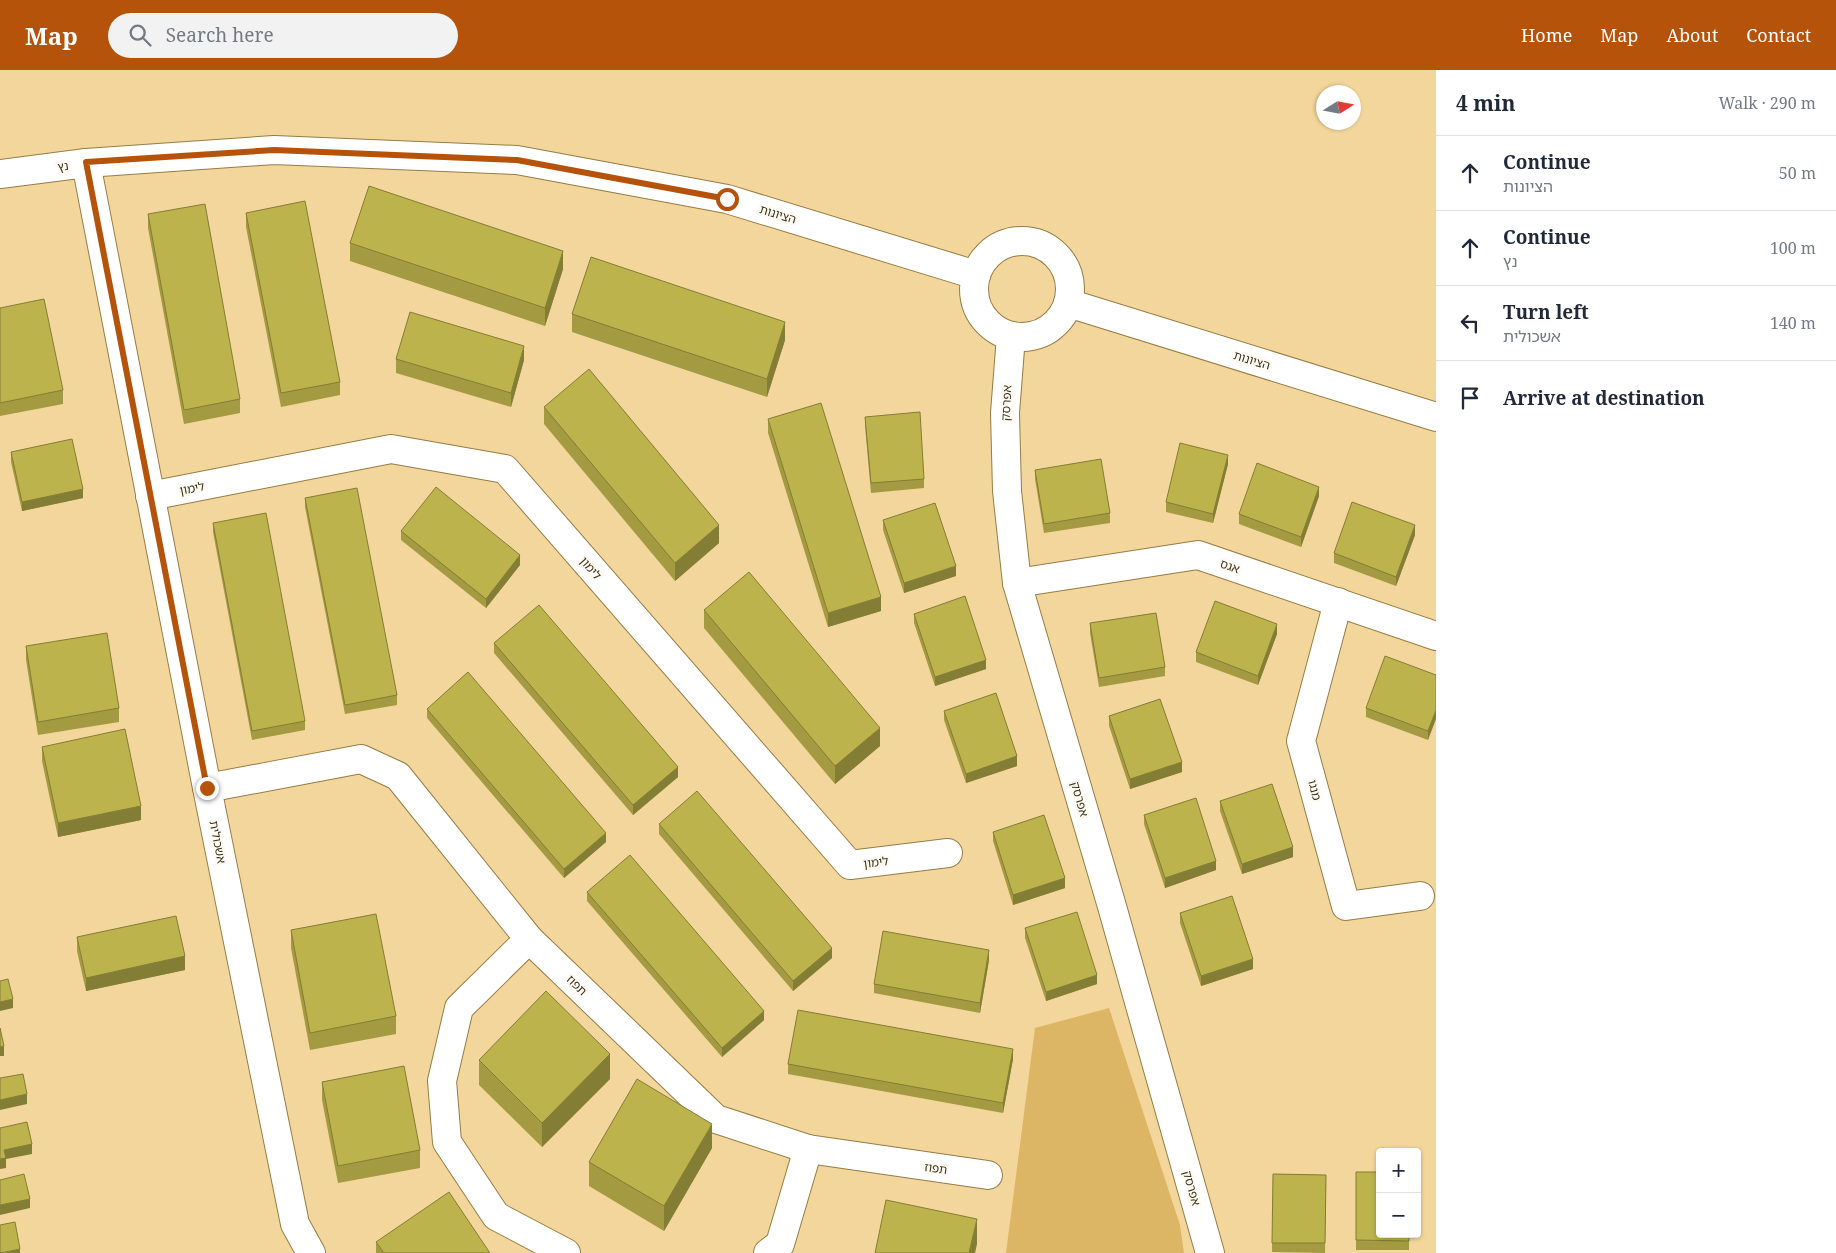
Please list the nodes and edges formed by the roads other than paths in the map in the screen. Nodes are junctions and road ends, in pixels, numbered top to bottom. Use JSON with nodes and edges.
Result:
{"nodes":[{"id":1,"x":517,"y":160,"type":"joint"},
{"id":2,"x":86,"y":162,"type":"junction"},
{"id":3,"x":0,"y":174,"type":"edge"},
{"id":4,"x":976,"y":275,"type":"junction"},
{"id":5,"x":1068,"y":303,"type":"junction"},
{"id":6,"x":1011,"y":336,"type":"junction"},
{"id":7,"x":1436,"y":417,"type":"edge"},
{"id":8,"x":150,"y":496,"type":"junction"},
{"id":9,"x":1017,"y":583,"type":"junction"},
{"id":10,"x":1338,"y":602,"type":"junction"},
{"id":11,"x":1436,"y":636,"type":"edge"},
{"id":12,"x":207,"y":788,"type":"junction"},
{"id":13,"x":948,"y":854,"type":"dead end"},
{"id":14,"x":1420,"y":896,"type":"dead end"},
{"id":15,"x":530,"y":939,"type":"junction"},
{"id":16,"x":808,"y":1149,"type":"junction"},
{"id":17,"x":988,"y":1175,"type":"dead end"},
{"id":18,"x":311,"y":1253,"type":"edge"},
{"id":19,"x":566,"y":1253,"type":"edge"},
{"id":20,"x":768,"y":1253,"type":"edge"},
{"id":21,"x":1210,"y":1253,"type":"edge"}],
"edges":[{"from":1,"to":2,"type":"street","name":"נץ"},
{"from":1,"to":4,"type":"street","name":"הציונות"},
{"from":2,"to":3,"type":"street","name":"נץ"},
{"from":2,"to":8,"type":"street","name":"אשכולית"},
{"from":4,"to":5,"type":"street"},
{"from":4,"to":6,"type":"street"},
{"from":5,"to":6,"type":"street"},
{"from":5,"to":7,"type":"street","name":"הציונות"},
{"from":6,"to":9,"type":"street","name":"אפרסק"},
{"from":8,"to":12,"type":"street","name":"אשכולית"},
{"from":8,"to":13,"type":"street","name":"לימון"},
{"from":9,"to":10,"type":"street","name":"אגס"},
{"from":9,"to":21,"type":"street","name":"אפרסק"},
{"from":10,"to":11,"type":"street","name":"אגס"},
{"from":10,"to":14,"type":"street","name":"מנגו"},
{"from":12,"to":15,"type":"street","name":"תפוז"},
{"from":12,"to":18,"type":"street","name":"אשכולית"},
{"from":15,"to":16,"type":"street","name":"תפוז"},
{"from":15,"to":19,"type":"street"},
{"from":16,"to":17,"type":"street","name":"תפוז"},
{"from":16,"to":20,"type":"street"}]}
